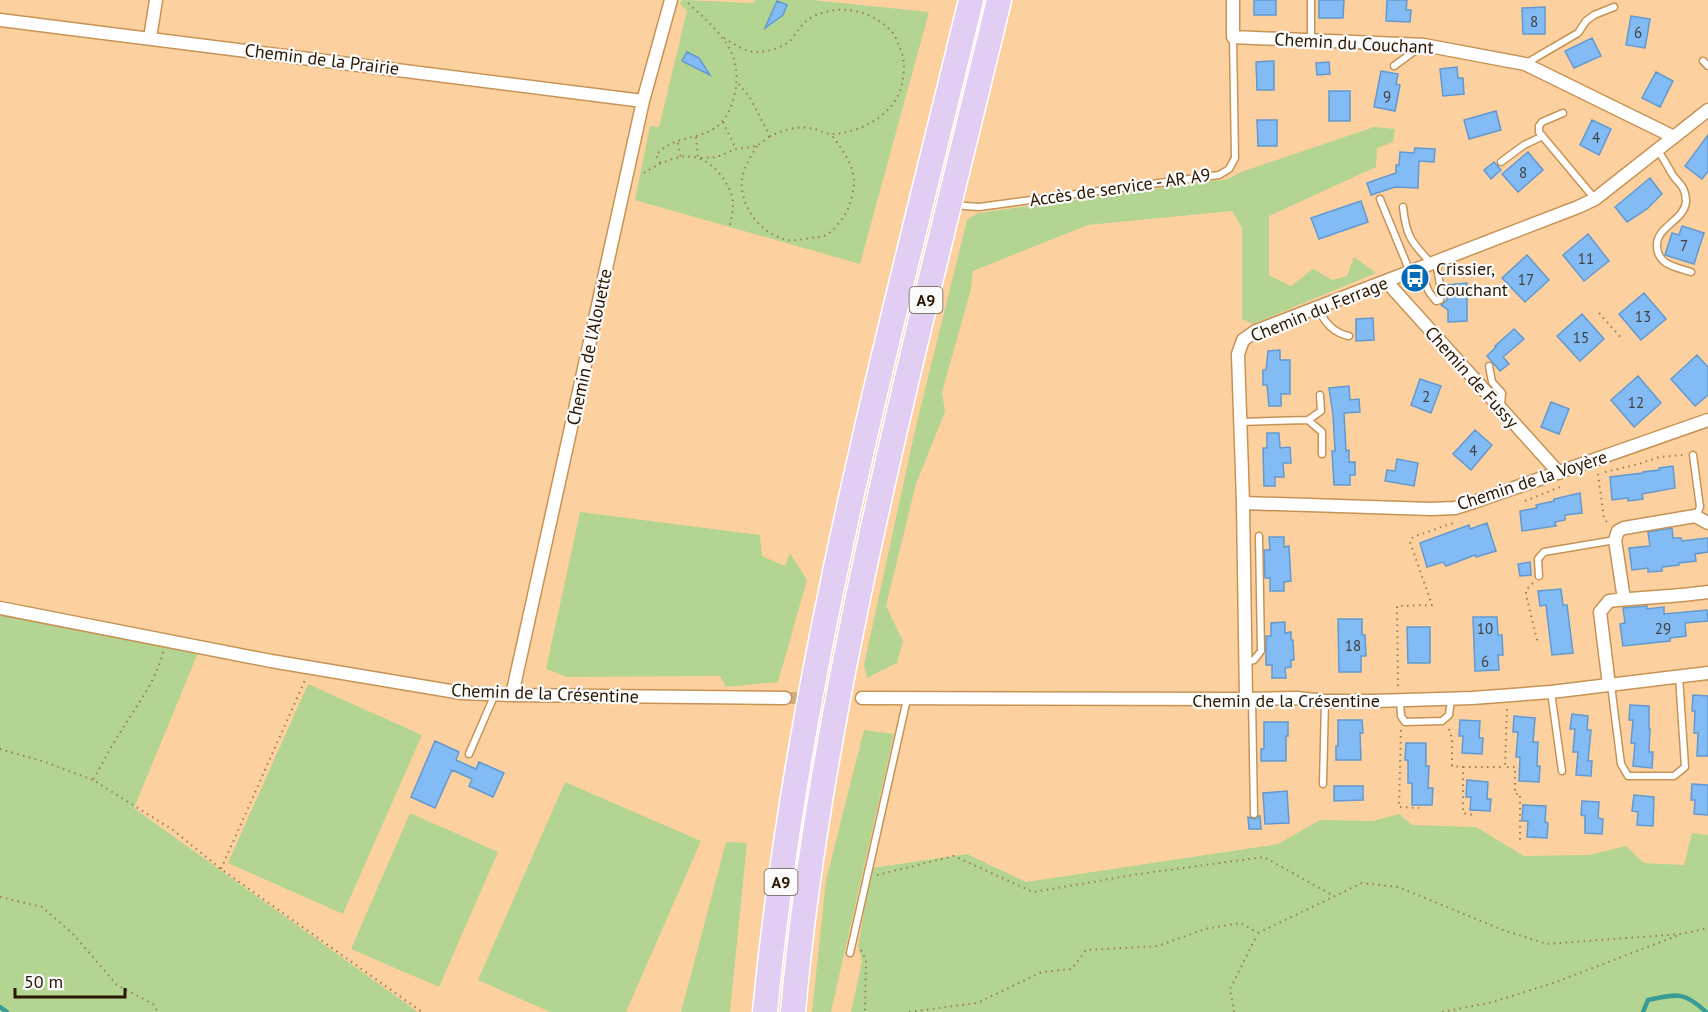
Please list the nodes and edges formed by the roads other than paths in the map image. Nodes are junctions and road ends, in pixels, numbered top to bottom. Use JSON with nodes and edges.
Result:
{"nodes":[{"id":1,"x":156,"y":0,"type":"edge"},
{"id":2,"x":670,"y":0,"type":"edge"},
{"id":3,"x":970,"y":0,"type":"edge"},
{"id":4,"x":999,"y":0,"type":"edge"},
{"id":5,"x":1233,"y":0,"type":"edge"},
{"id":6,"x":1311,"y":0,"type":"edge"},
{"id":7,"x":1614,"y":7,"type":"dead end"},
{"id":8,"x":0,"y":20,"type":"edge"},
{"id":9,"x":1233,"y":37,"type":"junction"},
{"id":10,"x":150,"y":38,"type":"junction"},
{"id":11,"x":1311,"y":41,"type":"junction"},
{"id":12,"x":1424,"y":45,"type":"junction"},
{"id":13,"x":1525,"y":64,"type":"junction"},
{"id":14,"x":1394,"y":66,"type":"dead end"},
{"id":15,"x":644,"y":101,"type":"junction"},
{"id":16,"x":1708,"y":110,"type":"edge"},
{"id":17,"x":1563,"y":113,"type":"dead end"},
{"id":18,"x":1543,"y":136,"type":"junction"},
{"id":19,"x":1674,"y":136,"type":"junction"},
{"id":20,"x":1657,"y":150,"type":"junction"},
{"id":21,"x":1501,"y":162,"type":"dead end"},
{"id":22,"x":1380,"y":199,"type":"dead end"},
{"id":23,"x":1595,"y":199,"type":"junction"},
{"id":24,"x":949,"y":205,"type":"junction"},
{"id":25,"x":1403,"y":207,"type":"dead end"},
{"id":26,"x":1434,"y":263,"type":"junction"},
{"id":27,"x":1415,"y":270,"type":"junction"},
{"id":28,"x":1691,"y":272,"type":"dead end"},
{"id":29,"x":1386,"y":281,"type":"junction"},
{"id":30,"x":1318,"y":308,"type":"junction"},
{"id":31,"x":1349,"y":336,"type":"dead end"},
{"id":32,"x":1489,"y":366,"type":"dead end"},
{"id":33,"x":1320,"y":395,"type":"dead end"},
{"id":34,"x":1501,"y":409,"type":"junction"},
{"id":35,"x":1308,"y":420,"type":"junction"},
{"id":36,"x":1708,"y":420,"type":"edge"},
{"id":37,"x":1240,"y":422,"type":"junction"},
{"id":38,"x":1322,"y":454,"type":"dead end"},
{"id":39,"x":1694,"y":454,"type":"road end"},
{"id":40,"x":1559,"y":473,"type":"junction"},
{"id":41,"x":1243,"y":503,"type":"junction"},
{"id":42,"x":1695,"y":516,"type":"junction"},
{"id":43,"x":1708,"y":523,"type":"edge"},
{"id":44,"x":1617,"y":535,"type":"junction"},
{"id":45,"x":1259,"y":536,"type":"dead end"},
{"id":46,"x":1539,"y":576,"type":"road end"},
{"id":47,"x":1708,"y":592,"type":"edge"},
{"id":48,"x":1624,"y":599,"type":"junction"},
{"id":49,"x":0,"y":608,"type":"edge"},
{"id":50,"x":1245,"y":662,"type":"junction"},
{"id":51,"x":1708,"y":673,"type":"edge"},
{"id":52,"x":1679,"y":676,"type":"junction"},
{"id":53,"x":1610,"y":685,"type":"junction"},
{"id":54,"x":1551,"y":692,"type":"junction"},
{"id":55,"x":495,"y":694,"type":"junction"},
{"id":56,"x":512,"y":695,"type":"junction"},
{"id":57,"x":785,"y":698,"type":"tunnel mouth"},
{"id":58,"x":862,"y":698,"type":"tunnel mouth"},
{"id":59,"x":907,"y":699,"type":"junction"},
{"id":60,"x":1249,"y":699,"type":"junction"},
{"id":61,"x":1451,"y":699,"type":"junction"},
{"id":62,"x":1399,"y":700,"type":"junction"},
{"id":63,"x":1325,"y":701,"type":"junction"},
{"id":64,"x":469,"y":754,"type":"dead end"},
{"id":65,"x":1562,"y":771,"type":"dead end"},
{"id":66,"x":1323,"y":784,"type":"dead end"},
{"id":67,"x":1254,"y":814,"type":"dead end"},
{"id":68,"x":850,"y":953,"type":"dead end"},
{"id":69,"x":765,"y":1012,"type":"edge"},
{"id":70,"x":793,"y":1012,"type":"edge"}],
"edges":[{"from":1,"to":10,"type":"street"},
{"from":2,"to":15,"type":"street","name":"Chemin de l'Alouette"},
{"from":3,"to":69,"type":"highway","number":"A9"},
{"from":4,"to":24,"type":"highway","number":"A9"},
{"from":5,"to":9,"type":"street"},
{"from":6,"to":11,"type":"lane"},
{"from":7,"to":13,"type":"lane"},
{"from":8,"to":10,"type":"street","name":"Chemin de la Prairie"},
{"from":9,"to":11,"type":"street","name":"Chemin du Couchant"},
{"from":9,"to":24,"type":"lane","name":"Accès de service - AR A9"},
{"from":10,"to":15,"type":"street","name":"Chemin de la Prairie"},
{"from":11,"to":12,"type":"street","name":"Chemin du Couchant"},
{"from":12,"to":13,"type":"street","name":"Chemin du Couchant"},
{"from":12,"to":14,"type":"lane"},
{"from":13,"to":19,"type":"street","name":"Chemin du Couchant"},
{"from":15,"to":56,"type":"street","name":"Chemin de l'Alouette"},
{"from":16,"to":19,"type":"street","name":"Chemin du Ferrage"},
{"from":17,"to":18,"type":"lane"},
{"from":18,"to":21,"type":"lane"},
{"from":18,"to":23,"type":"lane"},
{"from":19,"to":20,"type":"street","name":"Chemin du Ferrage"},
{"from":20,"to":23,"type":"street","name":"Chemin du Ferrage"},
{"from":20,"to":28,"type":"lane"},
{"from":22,"to":27,"type":"lane"},
{"from":23,"to":26,"type":"street","name":"Chemin du Ferrage"},
{"from":24,"to":70,"type":"highway","number":"A9"},
{"from":25,"to":26,"type":"lane"},
{"from":26,"to":27,"type":"street","name":"Chemin du Ferrage"},
{"from":26,"to":27,"type":"lane"},
{"from":27,"to":29,"type":"street","name":"Chemin du Ferrage"},
{"from":29,"to":30,"type":"street","name":"Chemin du Ferrage"},
{"from":29,"to":34,"type":"street","name":"Chemin de Fussy"},
{"from":30,"to":31,"type":"lane"},
{"from":30,"to":37,"type":"street","name":"Chemin du Ferrage"},
{"from":32,"to":34,"type":"lane"},
{"from":33,"to":35,"type":"lane"},
{"from":34,"to":40,"type":"street","name":"Chemin de Fussy"},
{"from":35,"to":37,"type":"lane"},
{"from":35,"to":38,"type":"lane"},
{"from":36,"to":40,"type":"street","name":"Chemin de la Voyère"},
{"from":37,"to":41,"type":"street","name":"Chemin du Ferrage"},
{"from":39,"to":42,"type":"lane"},
{"from":40,"to":41,"type":"street","name":"Chemin de la Voyère"},
{"from":41,"to":50,"type":"street","name":"Chemin du Ferrage"},
{"from":42,"to":43,"type":"street"},
{"from":42,"to":44,"type":"street"},
{"from":44,"to":46,"type":"lane"},
{"from":44,"to":48,"type":"street"},
{"from":45,"to":50,"type":"lane"},
{"from":47,"to":48,"type":"street"},
{"from":48,"to":53,"type":"street"},
{"from":49,"to":55,"type":"street","name":"Chemin de la Crésentine"},
{"from":50,"to":60,"type":"street","name":"Chemin du Ferrage"},
{"from":51,"to":52,"type":"street","name":"Chemin de la Crésentine"},
{"from":52,"to":53,"type":"street","name":"Chemin de la Crésentine"},
{"from":52,"to":53,"type":"lane"},
{"from":53,"to":54,"type":"street","name":"Chemin de la Crésentine"},
{"from":54,"to":61,"type":"street","name":"Chemin de la Crésentine"},
{"from":54,"to":65,"type":"lane"},
{"from":55,"to":56,"type":"street","name":"Chemin de la Crésentine"},
{"from":55,"to":64,"type":"lane"},
{"from":56,"to":57,"type":"street","name":"Chemin de la Crésentine"},
{"from":58,"to":59,"type":"street","name":"Chemin de la Crésentine"},
{"from":59,"to":60,"type":"street","name":"Chemin de la Crésentine"},
{"from":59,"to":68,"type":"lane"},
{"from":60,"to":63,"type":"street","name":"Chemin de la Crésentine"},
{"from":60,"to":67,"type":"lane"},
{"from":61,"to":62,"type":"street","name":"Chemin de la Crésentine"},
{"from":61,"to":62,"type":"lane"},
{"from":62,"to":63,"type":"street","name":"Chemin de la Crésentine"},
{"from":63,"to":66,"type":"lane"}]}
